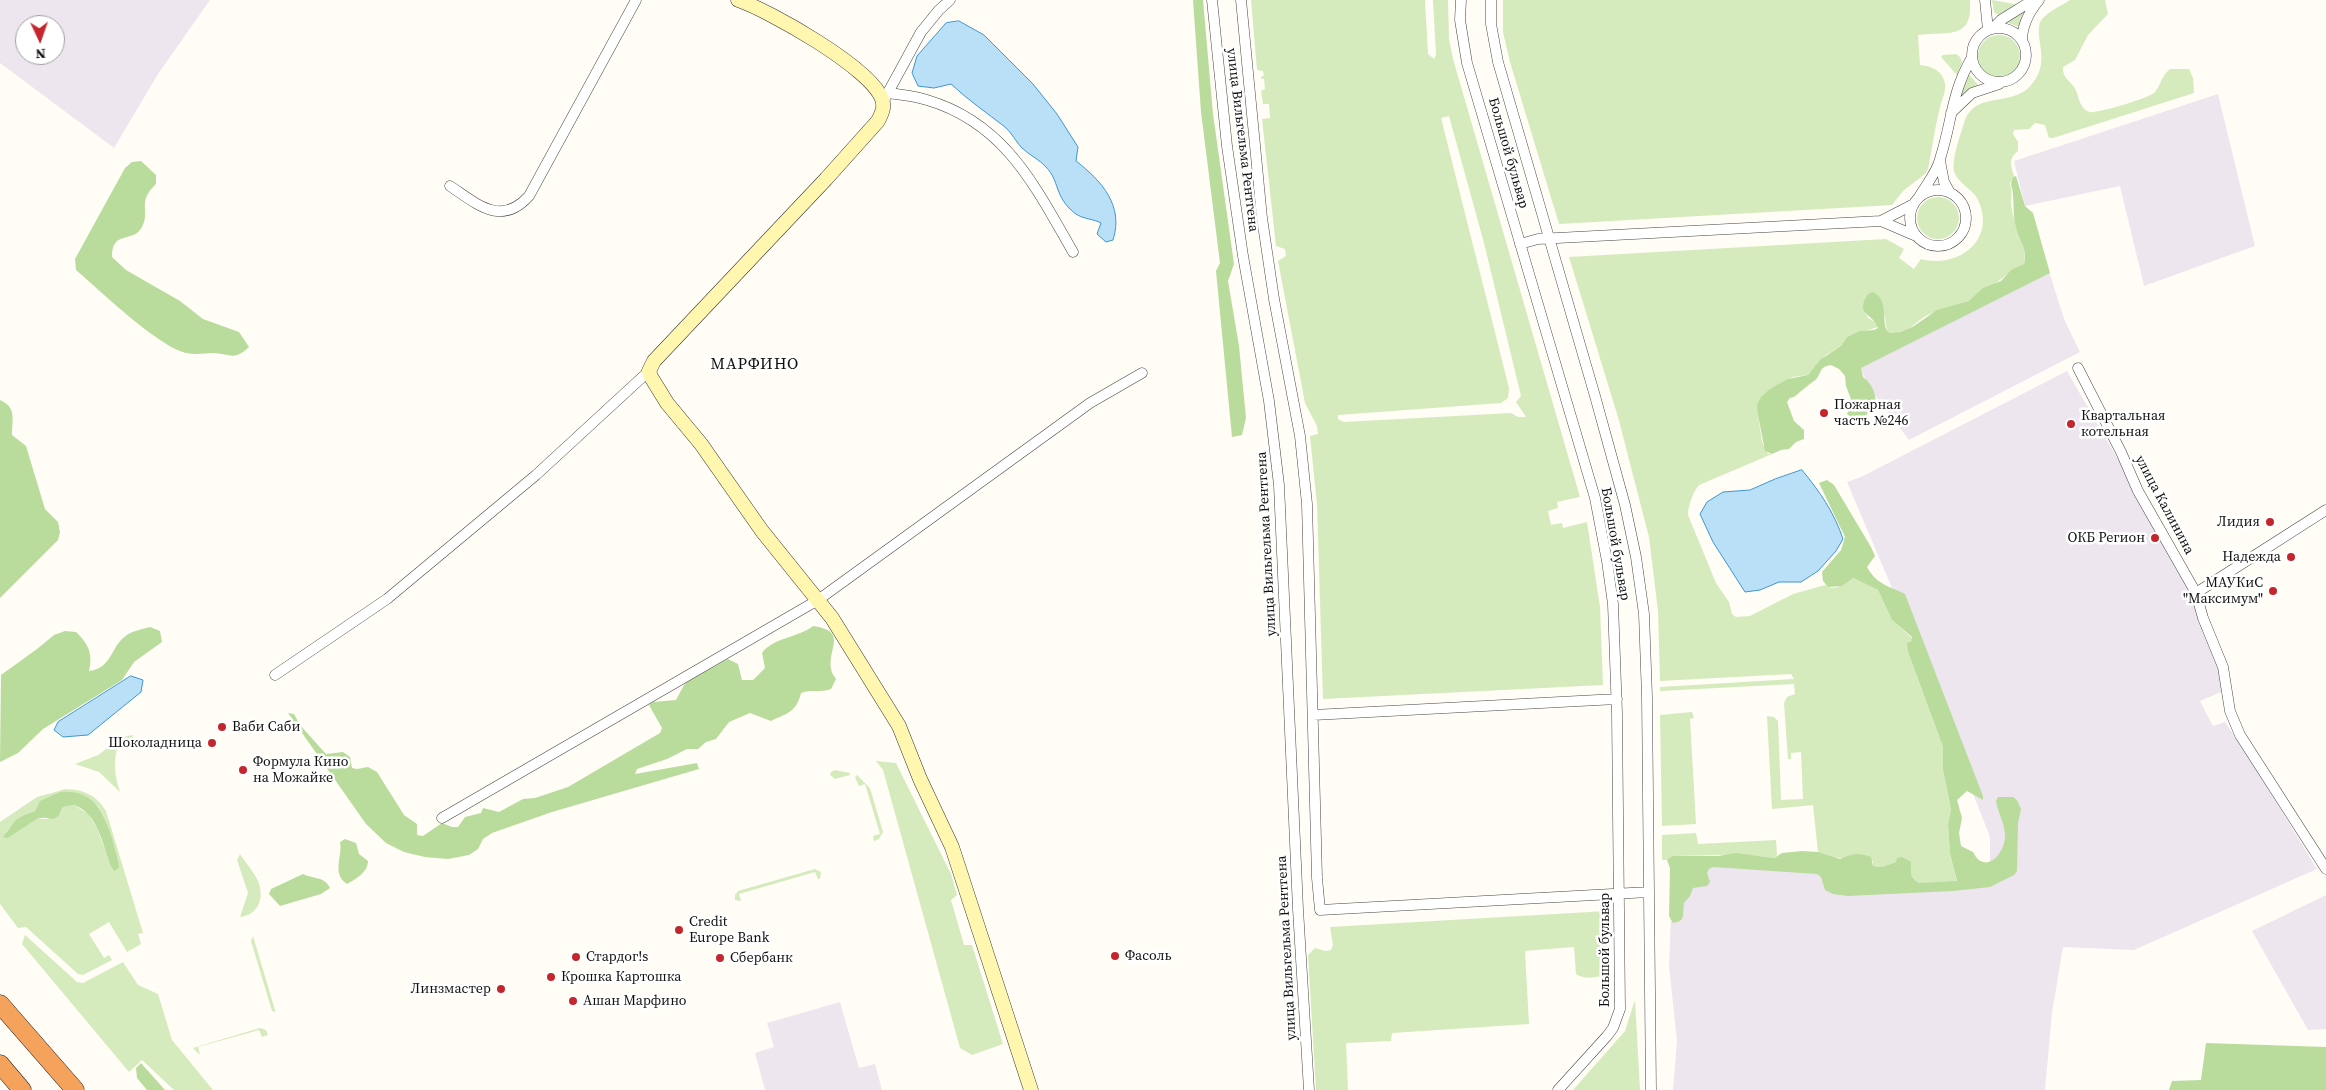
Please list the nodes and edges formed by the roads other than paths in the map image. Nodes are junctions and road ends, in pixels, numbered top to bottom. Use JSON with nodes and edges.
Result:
{"nodes":[{"id":1,"x":636,"y":0,"type":"edge"},
{"id":2,"x":738,"y":0,"type":"edge"},
{"id":3,"x":950,"y":0,"type":"edge"},
{"id":4,"x":1212,"y":0,"type":"edge"},
{"id":5,"x":1241,"y":0,"type":"edge"},
{"id":6,"x":1461,"y":0,"type":"edge"},
{"id":7,"x":1491,"y":0,"type":"edge"},
{"id":8,"x":1985,"y":0,"type":"edge"},
{"id":9,"x":2033,"y":0,"type":"edge"},
{"id":10,"x":2039,"y":0,"type":"edge"},
{"id":11,"x":1990,"y":30,"type":"junction"},
{"id":12,"x":2022,"y":41,"type":"junction"},
{"id":13,"x":1972,"y":59,"type":"junction"},
{"id":14,"x":2002,"y":83,"type":"junction"},
{"id":15,"x":886,"y":97,"type":"junction"},
{"id":16,"x":1950,"y":113,"type":"junction"},
{"id":17,"x":1940,"y":161,"type":"junction"},
{"id":18,"x":450,"y":186,"type":"dead end"},
{"id":19,"x":1950,"y":193,"type":"junction"},
{"id":20,"x":1916,"y":201,"type":"junction"},
{"id":21,"x":1881,"y":221,"type":"junction"},
{"id":22,"x":1917,"y":237,"type":"junction"},
{"id":23,"x":1550,"y":239,"type":"junction"},
{"id":24,"x":1520,"y":244,"type":"junction"},
{"id":25,"x":1073,"y":252,"type":"dead end"},
{"id":26,"x":2078,"y":368,"type":"dead end"},
{"id":27,"x":649,"y":372,"type":"junction"},
{"id":28,"x":1142,"y":373,"type":"dead end"},
{"id":29,"x":2326,"y":510,"type":"edge"},
{"id":30,"x":2196,"y":593,"type":"junction"},
{"id":31,"x":818,"y":600,"type":"junction"},
{"id":32,"x":275,"y":676,"type":"dead end"},
{"id":33,"x":1616,"y":699,"type":"junction"},
{"id":34,"x":1313,"y":715,"type":"junction"},
{"id":35,"x":442,"y":818,"type":"dead end"},
{"id":36,"x":2326,"y":869,"type":"edge"},
{"id":37,"x":1649,"y":892,"type":"junction"},
{"id":38,"x":1619,"y":893,"type":"junction"},
{"id":39,"x":0,"y":1004,"type":"edge"},
{"id":40,"x":0,"y":1064,"type":"edge"},
{"id":41,"x":22,"y":1090,"type":"edge"},
{"id":42,"x":75,"y":1090,"type":"edge"},
{"id":43,"x":1030,"y":1090,"type":"edge"},
{"id":44,"x":1308,"y":1090,"type":"edge"},
{"id":45,"x":1558,"y":1090,"type":"edge"},
{"id":46,"x":1651,"y":1090,"type":"edge"}],
"edges":[{"from":1,"to":18,"type":"street"},
{"from":2,"to":15,"type":"street"},
{"from":3,"to":15,"type":"street"},
{"from":4,"to":44,"type":"street","name":"улица Вильгельма Рентгена"},
{"from":5,"to":34,"type":"street","name":"улица Вильгельма Рентгена"},
{"from":6,"to":24,"type":"street","name":"Большой бульвар"},
{"from":7,"to":23,"type":"street","name":"Большой бульвар"},
{"from":8,"to":11,"type":"street"},
{"from":9,"to":11,"type":"street"},
{"from":10,"to":12,"type":"street"},
{"from":11,"to":12,"type":"street"},
{"from":11,"to":13,"type":"street"},
{"from":12,"to":14,"type":"street"},
{"from":13,"to":14,"type":"street"},
{"from":13,"to":16,"type":"street"},
{"from":14,"to":16,"type":"street"},
{"from":15,"to":25,"type":"street"},
{"from":15,"to":27,"type":"street"},
{"from":16,"to":17,"type":"street"},
{"from":17,"to":19,"type":"street"},
{"from":17,"to":20,"type":"street"},
{"from":19,"to":20,"type":"street"},
{"from":19,"to":22,"type":"street"},
{"from":20,"to":21,"type":"street"},
{"from":20,"to":22,"type":"street"},
{"from":21,"to":22,"type":"street"},
{"from":21,"to":23,"type":"street"},
{"from":23,"to":24,"type":"street"},
{"from":23,"to":37,"type":"street","name":"Большой бульвар"},
{"from":24,"to":33,"type":"street","name":"Большой бульвар"},
{"from":26,"to":30,"type":"street","name":"улица Калинина"},
{"from":27,"to":31,"type":"street"},
{"from":27,"to":32,"type":"street"},
{"from":28,"to":31,"type":"street"},
{"from":29,"to":30,"type":"street"},
{"from":30,"to":36,"type":"street","name":"улица Калинина"},
{"from":31,"to":35,"type":"street"},
{"from":31,"to":43,"type":"street"},
{"from":33,"to":34,"type":"street"},
{"from":33,"to":38,"type":"street","name":"Большой бульвар"},
{"from":34,"to":38,"type":"street","name":"улица Вильгельма Рентгена"},
{"from":37,"to":38,"type":"street"},
{"from":37,"to":46,"type":"street","name":"Большой бульвар"},
{"from":38,"to":45,"type":"street","name":"Большой бульвар"},
{"from":39,"to":42,"type":"highway"},
{"from":40,"to":41,"type":"highway"}]}
